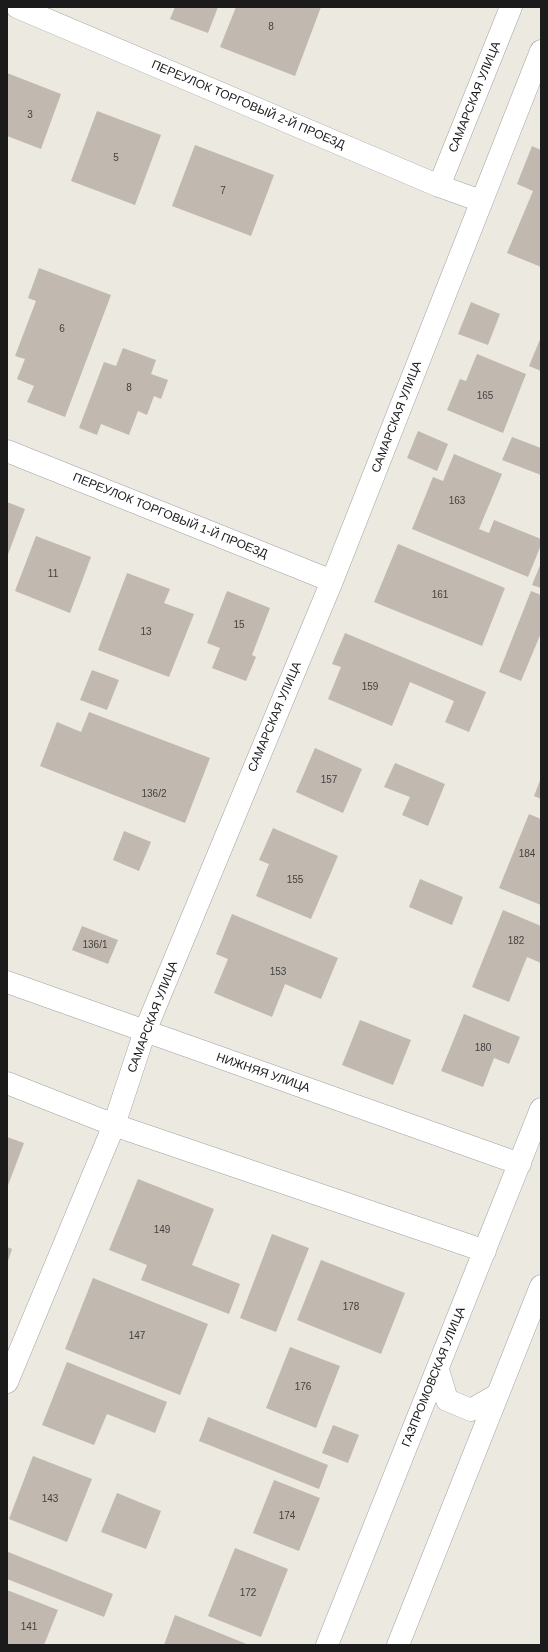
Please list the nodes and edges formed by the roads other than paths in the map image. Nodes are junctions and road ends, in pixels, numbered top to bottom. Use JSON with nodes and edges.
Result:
{"nodes":[{"id":1,"x":17,"y":7,"type":"edge"},
{"id":2,"x":511,"y":7,"type":"edge"},
{"id":3,"x":541,"y":51,"type":"edge"},
{"id":4,"x":439,"y":186,"type":"junction"},
{"id":5,"x":481,"y":201,"type":"junction"},
{"id":6,"x":7,"y":451,"type":"edge"},
{"id":7,"x":332,"y":580,"type":"junction"},
{"id":8,"x":7,"y":982,"type":"edge"},
{"id":9,"x":144,"y":1031,"type":"junction"},
{"id":10,"x":7,"y":1083,"type":"edge"},
{"id":11,"x":541,"y":1110,"type":"edge"},
{"id":12,"x":114,"y":1125,"type":"junction"},
{"id":13,"x":520,"y":1164,"type":"junction"},
{"id":14,"x":485,"y":1251,"type":"junction"},
{"id":15,"x":541,"y":1286,"type":"edge"},
{"id":16,"x":438,"y":1370,"type":"junction"},
{"id":17,"x":7,"y":1382,"type":"edge"},
{"id":18,"x":497,"y":1395,"type":"junction"},
{"id":19,"x":327,"y":1645,"type":"edge"},
{"id":20,"x":398,"y":1645,"type":"edge"}],
"edges":[{"from":1,"to":4,"type":"street","name":"ПЕРЕУЛОК ТОРГОВЫЙ 2-Й ПРОЕЗД"},
{"from":2,"to":4,"type":"street","name":"САМАРСКАЯ УЛИЦА"},
{"from":3,"to":5,"type":"street","name":"САМАРСКАЯ УЛИЦА"},
{"from":4,"to":5,"type":"street","name":"ПЕРЕУЛОК ТОРГОВЫЙ 2-Й ПРОЕЗД"},
{"from":5,"to":7,"type":"street","name":"САМАРСКАЯ УЛИЦА"},
{"from":6,"to":7,"type":"street","name":"ПЕРЕУЛОК ТОРГОВЫЙ 1-Й ПРОЕЗД"},
{"from":7,"to":9,"type":"street","name":"САМАРСКАЯ УЛИЦА"},
{"from":8,"to":9,"type":"street","name":"НИЖНЯЯ УЛИЦА"},
{"from":9,"to":12,"type":"street","name":"САМАРСКАЯ УЛИЦА"},
{"from":9,"to":13,"type":"street","name":"НИЖНЯЯ УЛИЦА"},
{"from":10,"to":12,"type":"street"},
{"from":11,"to":13,"type":"street","name":"ГАЗПРОМОВСКАЯ УЛИЦА"},
{"from":12,"to":14,"type":"street"},
{"from":12,"to":17,"type":"street","name":"САМАРСКАЯ УЛИЦА"},
{"from":13,"to":14,"type":"street","name":"ГАЗПРОМОВСКАЯ УЛИЦА"},
{"from":14,"to":16,"type":"street","name":"ГАЗПРОМОВСКАЯ УЛИЦА"},
{"from":15,"to":18,"type":"street"},
{"from":16,"to":18,"type":"street"},
{"from":16,"to":19,"type":"street","name":"ГАЗПРОМОВСКАЯ УЛИЦА"},
{"from":18,"to":20,"type":"street"}]}
